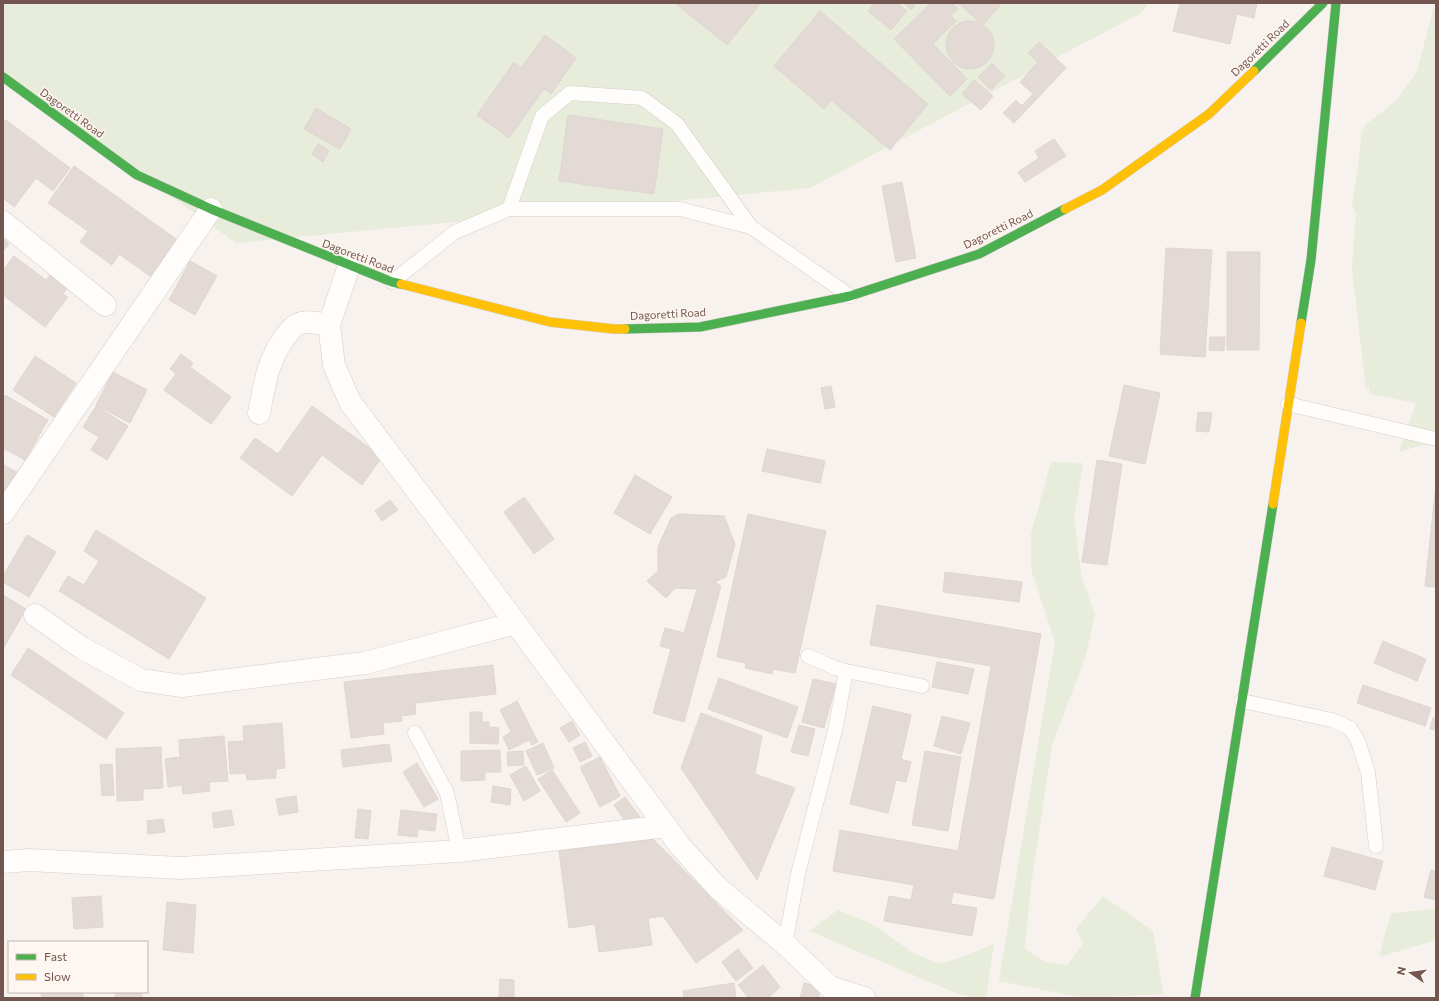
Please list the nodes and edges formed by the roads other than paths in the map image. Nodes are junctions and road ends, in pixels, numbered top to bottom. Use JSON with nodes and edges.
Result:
{"nodes":[{"id":1,"x":1323,"y":3,"type":"edge"},
{"id":2,"x":1336,"y":3,"type":"edge"},
{"id":3,"x":3,"y":77,"type":"edge"},
{"id":4,"x":211,"y":209,"type":"junction"},
{"id":5,"x":510,"y":209,"type":"junction"},
{"id":6,"x":3,"y":222,"type":"edge"},
{"id":7,"x":751,"y":227,"type":"junction"},
{"id":8,"x":349,"y":266,"type":"junction"},
{"id":9,"x":392,"y":282,"type":"junction"},
{"id":10,"x":850,"y":296,"type":"junction"},
{"id":11,"x":104,"y":305,"type":"dead end"},
{"id":12,"x":329,"y":325,"type":"junction"},
{"id":13,"x":1288,"y":404,"type":"junction"},
{"id":14,"x":259,"y":412,"type":"dead end"},
{"id":15,"x":1436,"y":439,"type":"edge"},
{"id":16,"x":3,"y":513,"type":"edge"},
{"id":17,"x":35,"y":615,"type":"dead end"},
{"id":18,"x":516,"y":623,"type":"junction"},
{"id":19,"x":808,"y":656,"type":"dead end"},
{"id":20,"x":846,"y":671,"type":"junction"},
{"id":21,"x":922,"y":686,"type":"dead end"},
{"id":22,"x":1242,"y":701,"type":"junction"},
{"id":23,"x":415,"y":733,"type":"dead end"},
{"id":24,"x":666,"y":826,"type":"junction"},
{"id":25,"x":1376,"y":846,"type":"dead end"},
{"id":26,"x":459,"y":851,"type":"junction"},
{"id":27,"x":3,"y":862,"type":"edge"},
{"id":28,"x":785,"y":944,"type":"junction"},
{"id":29,"x":864,"y":998,"type":"edge"},
{"id":30,"x":1195,"y":998,"type":"edge"}],
"edges":[{"from":1,"to":10,"type":"main road","name":"Dagoretti Road"},
{"from":2,"to":13,"type":"main road"},
{"from":3,"to":4,"type":"main road","name":"Dagoretti Road"},
{"from":4,"to":8,"type":"main road","name":"Dagoretti Road"},
{"from":4,"to":16,"type":"street"},
{"from":5,"to":7,"type":"lane"},
{"from":5,"to":7,"type":"lane"},
{"from":5,"to":9,"type":"lane"},
{"from":6,"to":11,"type":"street"},
{"from":7,"to":10,"type":"lane"},
{"from":8,"to":9,"type":"main road","name":"Dagoretti Road"},
{"from":8,"to":12,"type":"street"},
{"from":9,"to":10,"type":"main road","name":"Dagoretti Road"},
{"from":12,"to":14,"type":"street"},
{"from":12,"to":18,"type":"street"},
{"from":13,"to":15,"type":"lane"},
{"from":13,"to":22,"type":"main road"},
{"from":17,"to":18,"type":"street"},
{"from":18,"to":24,"type":"street"},
{"from":19,"to":20,"type":"lane"},
{"from":20,"to":21,"type":"lane"},
{"from":20,"to":28,"type":"lane"},
{"from":22,"to":25,"type":"lane"},
{"from":22,"to":30,"type":"main road"},
{"from":23,"to":26,"type":"lane"},
{"from":24,"to":26,"type":"street"},
{"from":24,"to":28,"type":"street"},
{"from":26,"to":27,"type":"street"},
{"from":28,"to":29,"type":"street"}]}
